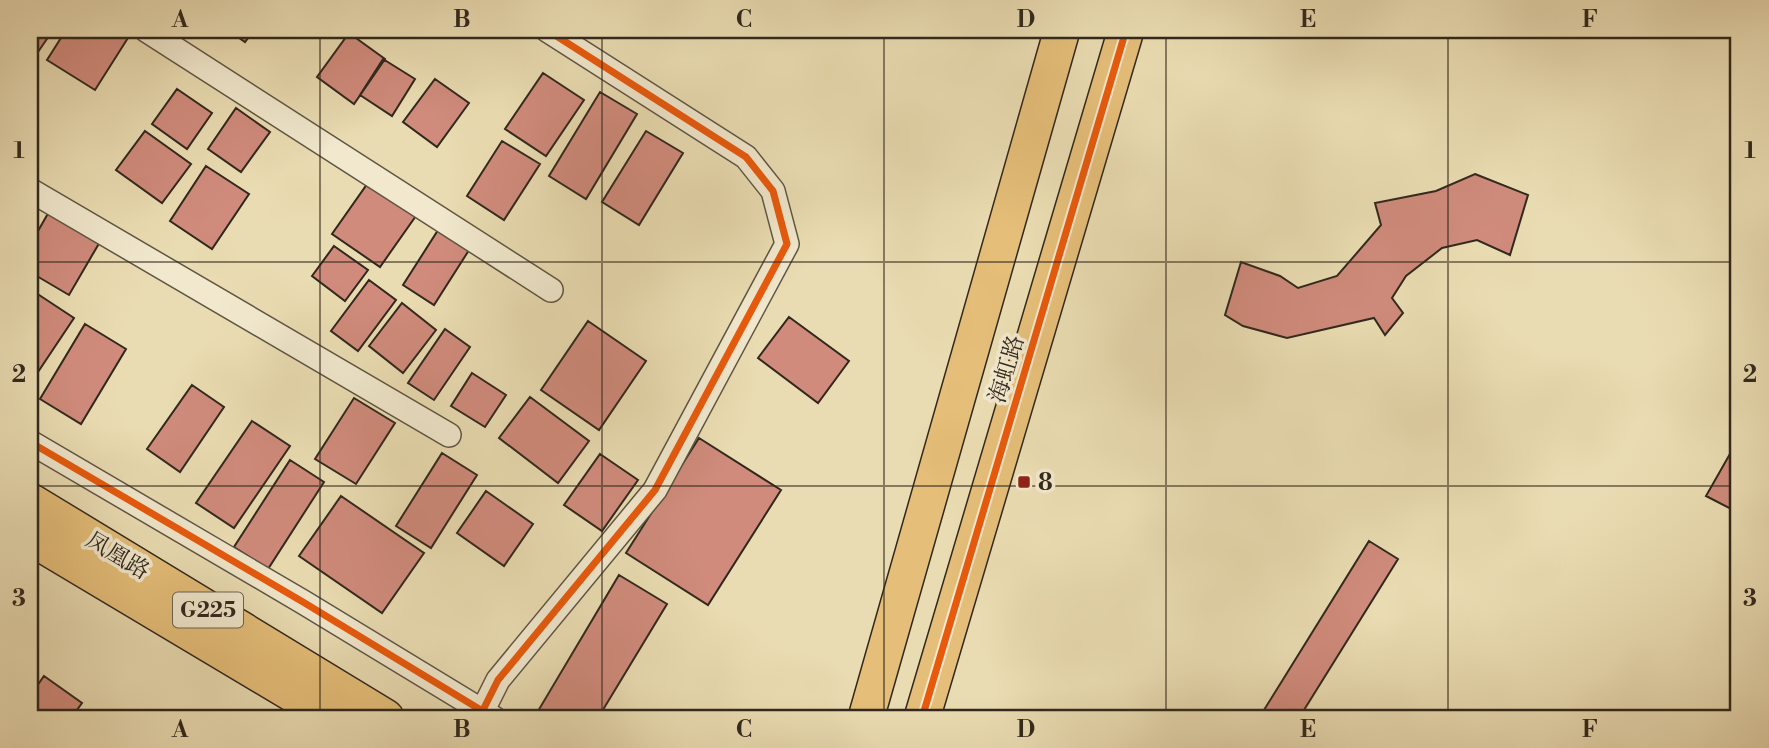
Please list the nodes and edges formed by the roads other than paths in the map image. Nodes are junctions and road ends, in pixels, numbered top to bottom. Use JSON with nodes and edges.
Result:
{"nodes":[{"id":1,"x":146,"y":30,"type":"edge"},
{"id":2,"x":547,"y":30,"type":"edge"},
{"id":3,"x":1062,"y":30,"type":"edge"},
{"id":4,"x":1126,"y":30,"type":"edge"},
{"id":5,"x":30,"y":190,"type":"edge"},
{"id":6,"x":551,"y":290,"type":"dead end"},
{"id":7,"x":449,"y":435,"type":"dead end"},
{"id":8,"x":30,"y":442,"type":"edge"},
{"id":9,"x":30,"y":502,"type":"edge"},
{"id":10,"x":30,"y":536,"type":"edge"},
{"id":11,"x":485,"y":716,"type":"edge"},
{"id":12,"x":335,"y":718,"type":"edge"},
{"id":13,"x":385,"y":718,"type":"edge"},
{"id":14,"x":866,"y":718,"type":"edge"},
{"id":15,"x":922,"y":718,"type":"edge"}],
"edges":[{"from":1,"to":6,"type":"street"},
{"from":2,"to":11,"type":"street"},
{"from":3,"to":14,"type":"main road","name":"海虹路"},
{"from":4,"to":15,"type":"main road","name":"海虹路"},
{"from":5,"to":7,"type":"street"},
{"from":8,"to":11,"type":"street"},
{"from":9,"to":13,"type":"highway","name":"凤凰路","number":"G225"},
{"from":10,"to":12,"type":"highway","name":"凤凰路","number":"G225"}]}
